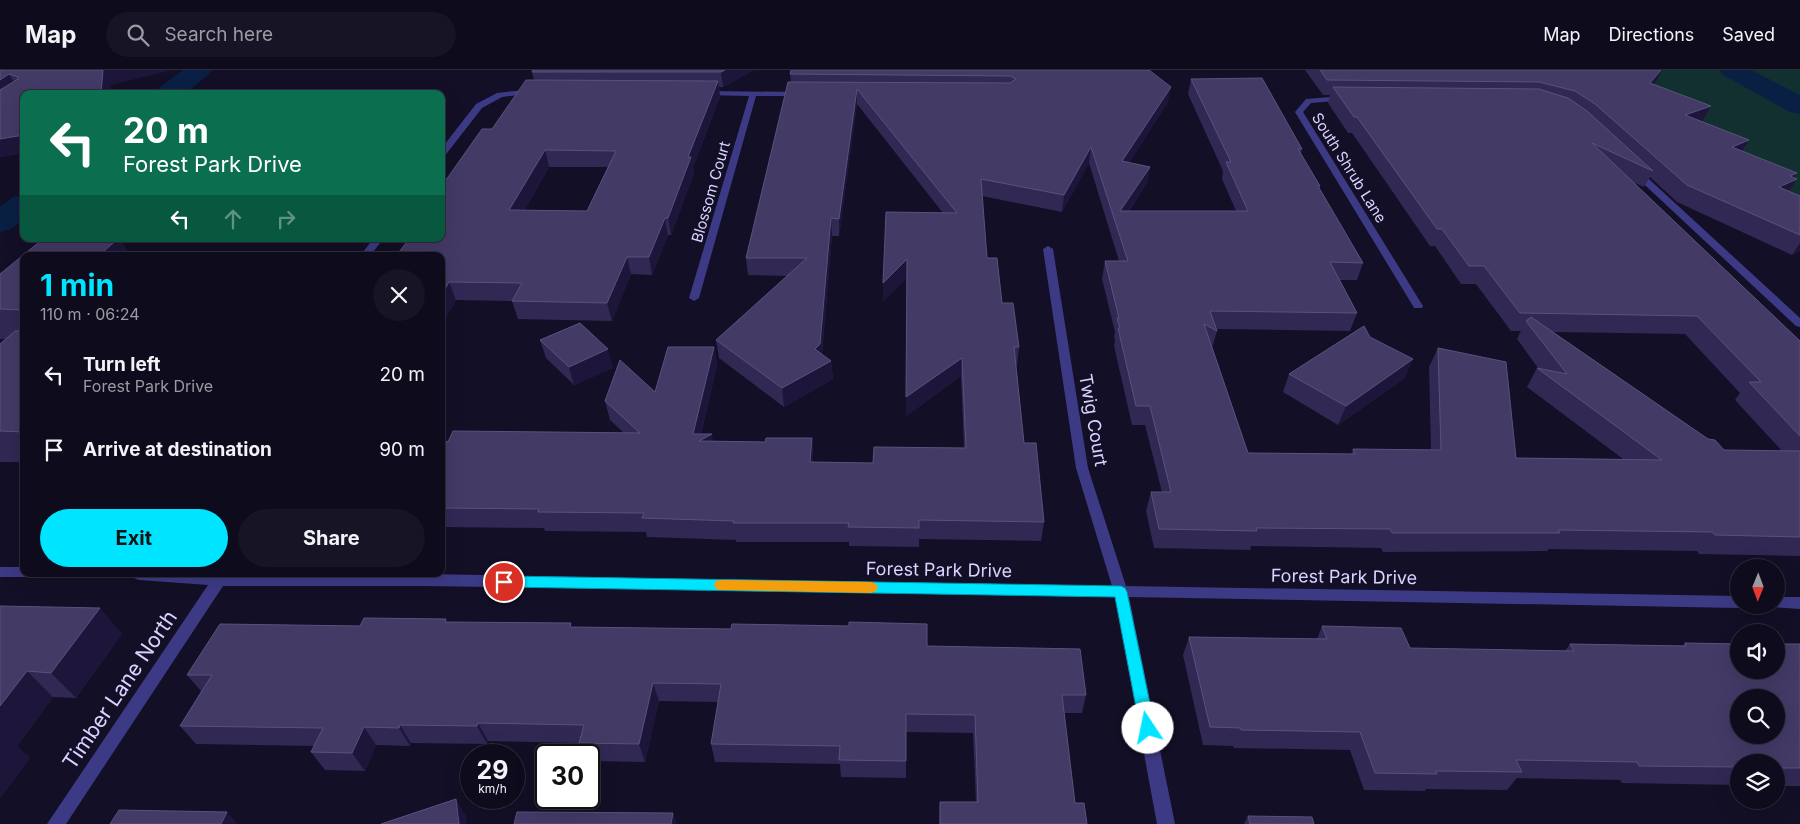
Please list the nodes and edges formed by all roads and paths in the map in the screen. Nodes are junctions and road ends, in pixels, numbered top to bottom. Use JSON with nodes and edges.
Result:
{"nodes":[{"id":1,"x":546,"y":91,"type":"edge"},
{"id":2,"x":696,"y":93,"type":"edge"},
{"id":3,"x":753,"y":94,"type":"junction"},
{"id":4,"x":812,"y":94,"type":"edge"},
{"id":5,"x":1354,"y":98,"type":"edge"},
{"id":6,"x":445,"y":150,"type":"edge"},
{"id":7,"x":1626,"y":163,"type":"edge"},
{"id":8,"x":376,"y":242,"type":"edge"},
{"id":9,"x":1048,"y":250,"type":"dead end"},
{"id":10,"x":368,"y":252,"type":"edge"},
{"id":11,"x":694,"y":298,"type":"dead end"},
{"id":12,"x":1418,"y":306,"type":"dead end"},
{"id":13,"x":1800,"y":324,"type":"edge"},
{"id":14,"x":0,"y":572,"type":"edge"},
{"id":15,"x":20,"y":572,"type":"edge"},
{"id":16,"x":179,"y":577,"type":"edge"},
{"id":17,"x":219,"y":580,"type":"junction"},
{"id":18,"x":1121,"y":592,"type":"junction"},
{"id":19,"x":1730,"y":602,"type":"edge"},
{"id":20,"x":1785,"y":603,"type":"edge"},
{"id":21,"x":1800,"y":604,"type":"edge"},
{"id":22,"x":56,"y":824,"type":"edge"},
{"id":23,"x":1166,"y":824,"type":"edge"}],
"edges":[{"from":1,"to":6,"type":"street"},
{"from":2,"to":3,"type":"street"},
{"from":3,"to":4,"type":"street"},
{"from":3,"to":11,"type":"street","name":"Blossom Court"},
{"from":5,"to":12,"type":"street","name":"South Shrub Lane"},
{"from":7,"to":13,"type":"street"},
{"from":8,"to":10,"type":"street"},
{"from":9,"to":18,"type":"street","name":"Twig Court"},
{"from":14,"to":15,"type":"street"},
{"from":16,"to":17,"type":"street","name":"Forest Park Drive"},
{"from":17,"to":18,"type":"street","name":"Forest Park Drive"},
{"from":17,"to":22,"type":"street","name":"Timber Lane North"},
{"from":18,"to":19,"type":"street","name":"Forest Park Drive"},
{"from":18,"to":23,"type":"street","name":"Twig Court"},
{"from":20,"to":21,"type":"street"}]}
